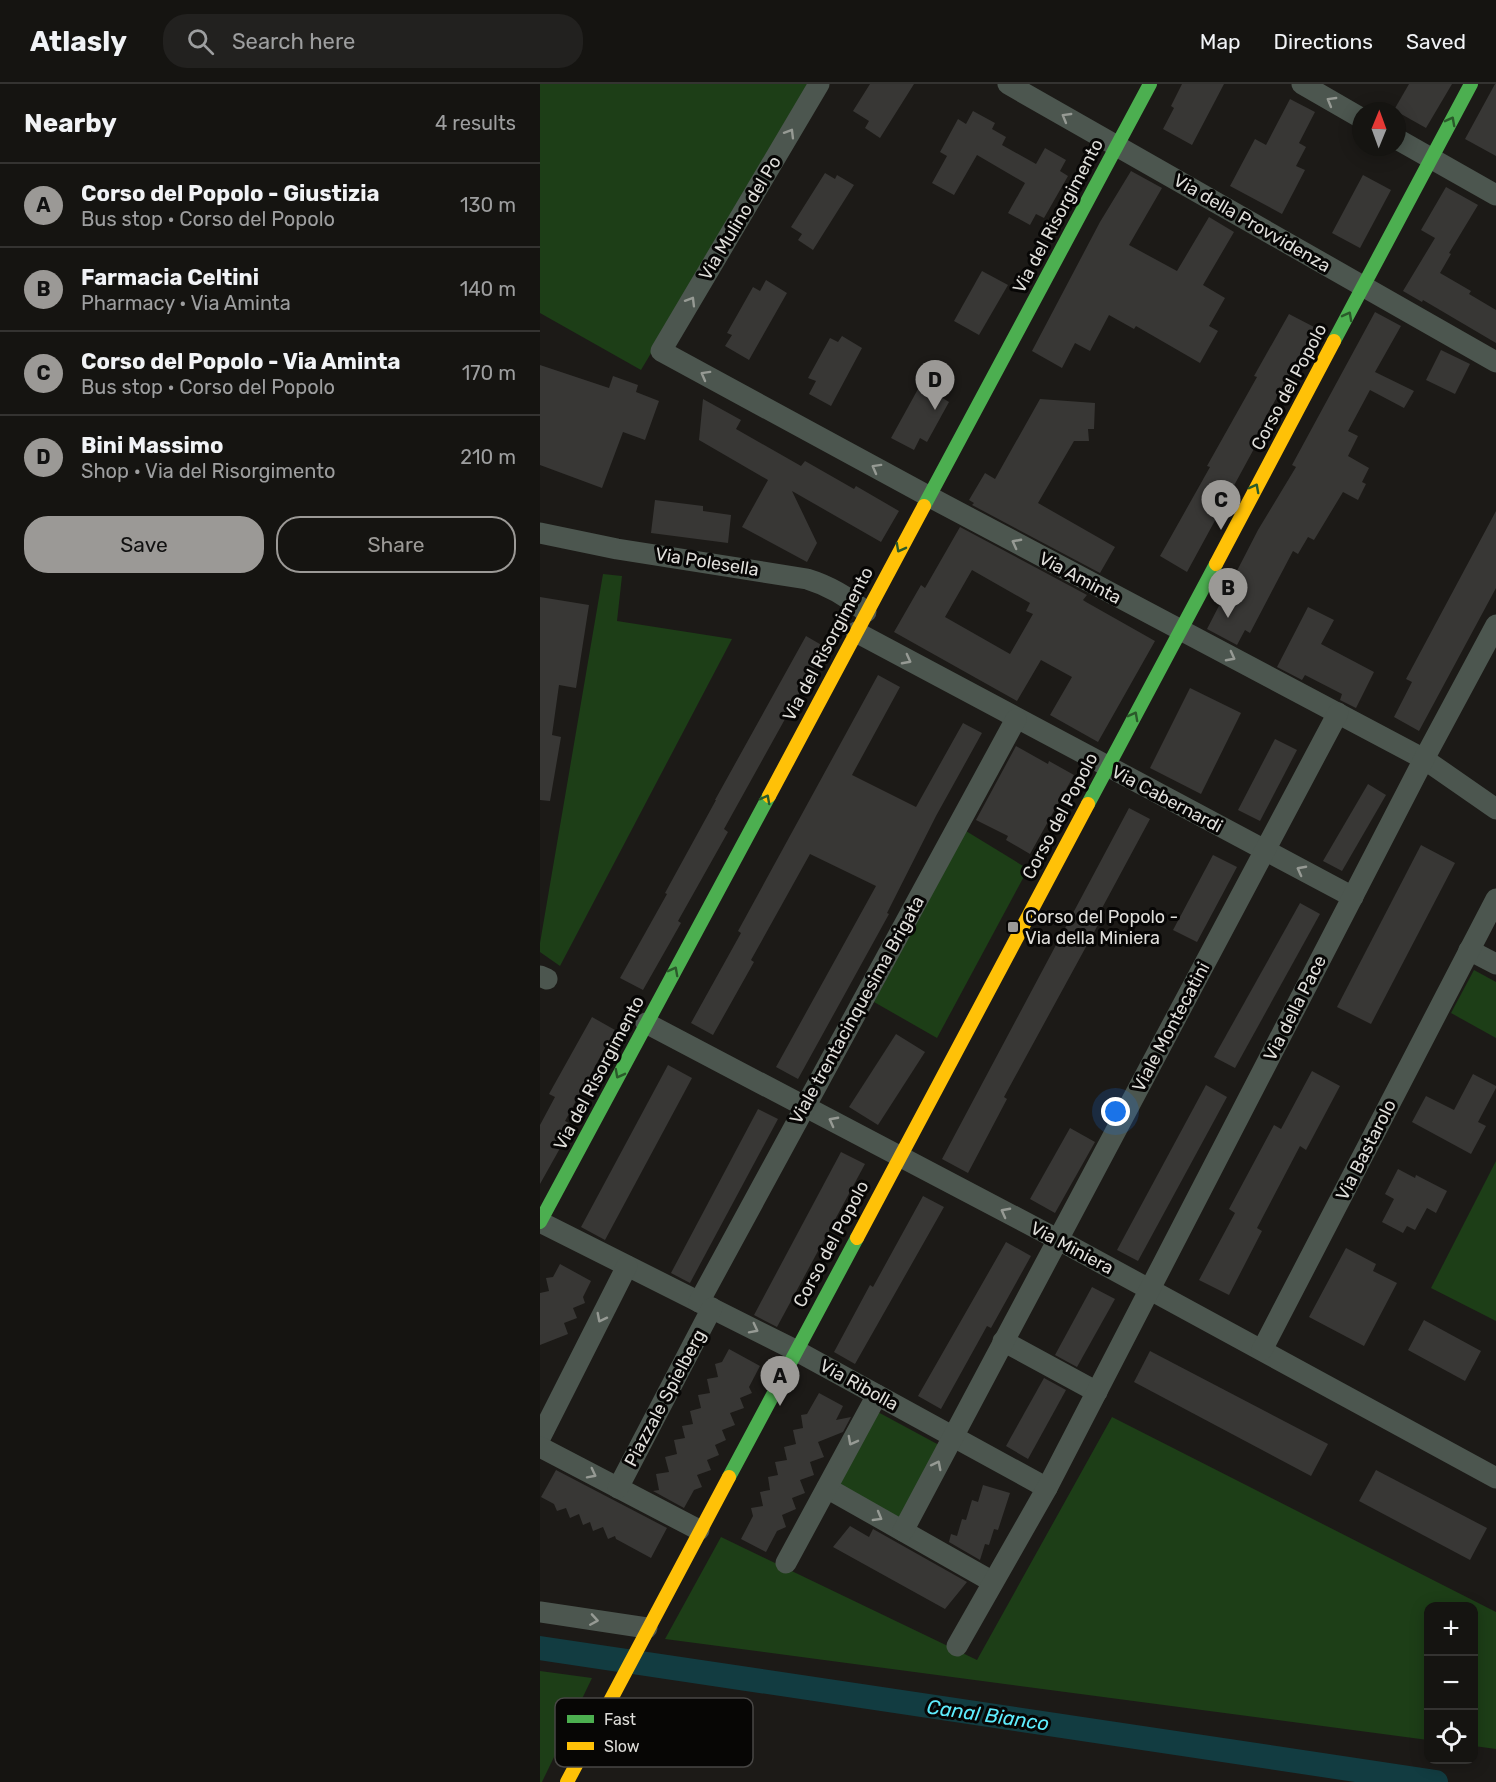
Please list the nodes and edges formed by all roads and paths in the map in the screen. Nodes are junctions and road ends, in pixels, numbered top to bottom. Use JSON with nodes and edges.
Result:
{"nodes":[{"id":1,"x":819,"y":84,"type":"edge"},
{"id":2,"x":1008,"y":84,"type":"edge"},
{"id":3,"x":1150,"y":84,"type":"edge"},
{"id":4,"x":1302,"y":84,"type":"edge"},
{"id":5,"x":1471,"y":84,"type":"edge"},
{"id":6,"x":1352,"y":113,"type":"edge"},
{"id":7,"x":1406,"y":144,"type":"edge"},
{"id":8,"x":1117,"y":146,"type":"junction"},
{"id":9,"x":1431,"y":158,"type":"junction"},
{"id":10,"x":1496,"y":195,"type":"edge"},
{"id":11,"x":1364,"y":286,"type":"junction"},
{"id":12,"x":661,"y":351,"type":"joint"},
{"id":13,"x":1496,"y":362,"type":"edge"},
{"id":14,"x":928,"y":496,"type":"junction"},
{"id":15,"x":540,"y":533,"type":"edge"},
{"id":16,"x":866,"y":612,"type":"junction"},
{"id":17,"x":1496,"y":625,"type":"edge"},
{"id":18,"x":1179,"y":630,"type":"junction"},
{"id":19,"x":856,"y":632,"type":"junction"},
{"id":20,"x":1338,"y":713,"type":"junction"},
{"id":21,"x":1016,"y":718,"type":"junction"},
{"id":22,"x":1424,"y":759,"type":"junction"},
{"id":23,"x":1106,"y":767,"type":"junction"},
{"id":24,"x":1496,"y":809,"type":"edge"},
{"id":25,"x":1265,"y":851,"type":"junction"},
{"id":26,"x":1353,"y":897,"type":"junction"},
{"id":27,"x":1496,"y":899,"type":"edge"},
{"id":28,"x":1469,"y":950,"type":"junction"},
{"id":29,"x":1496,"y":964,"type":"edge"},
{"id":30,"x":646,"y":1023,"type":"junction"},
{"id":31,"x":805,"y":1106,"type":"junction"},
{"id":32,"x":899,"y":1156,"type":"junction"},
{"id":33,"x":540,"y":1222,"type":"edge"},
{"id":34,"x":1057,"y":1239,"type":"junction"},
{"id":35,"x":627,"y":1266,"type":"junction"},
{"id":36,"x":1150,"y":1290,"type":"junction"},
{"id":37,"x":706,"y":1305,"type":"junction"},
{"id":38,"x":1003,"y":1341,"type":"junction"},
{"id":39,"x":795,"y":1350,"type":"junction"},
{"id":40,"x":1262,"y":1350,"type":"junction"},
{"id":41,"x":1097,"y":1392,"type":"junction"},
{"id":42,"x":877,"y":1395,"type":"junction"},
{"id":43,"x":952,"y":1436,"type":"junction"},
{"id":44,"x":540,"y":1438,"type":"edge"},
{"id":45,"x":540,"y":1447,"type":"edge"},
{"id":46,"x":1496,"y":1478,"type":"edge"},
{"id":47,"x":618,"y":1488,"type":"junction"},
{"id":48,"x":827,"y":1488,"type":"junction"},
{"id":49,"x":1047,"y":1488,"type":"junction"},
{"id":50,"x":699,"y":1530,"type":"junction"},
{"id":51,"x":903,"y":1531,"type":"junction"},
{"id":52,"x":786,"y":1563,"type":"dead end"},
{"id":53,"x":993,"y":1582,"type":"junction"},
{"id":54,"x":540,"y":1611,"type":"edge"},
{"id":55,"x":646,"y":1630,"type":"junction"},
{"id":56,"x":957,"y":1646,"type":"dead end"},
{"id":57,"x":611,"y":1698,"type":"edge"},
{"id":58,"x":575,"y":1767,"type":"edge"},
{"id":59,"x":567,"y":1782,"type":"edge"}],
"edges":[{"from":12,"to":1,"type":"street","name":"Via Mulino del Po","one_way":true},
{"from":8,"to":2,"type":"street","name":"Via della Provvidenza","one_way":true},
{"from":3,"to":8,"type":"street","name":"Via del Risorgimento"},
{"from":6,"to":4,"type":"street","one_way":true},
{"from":9,"to":5,"type":"street","name":"Corso del Popolo","one_way":true},
{"from":7,"to":9,"type":"street"},
{"from":8,"to":11,"type":"street","name":"Via della Provvidenza"},
{"from":8,"to":14,"type":"street","name":"Via del Risorgimento"},
{"from":9,"to":10,"type":"street"},
{"from":9,"to":11,"type":"street","name":"Corso del Popolo"},
{"from":11,"to":13,"type":"street","name":"Via della Provvidenza"},
{"from":18,"to":11,"type":"street","name":"Corso del Popolo","one_way":true},
{"from":14,"to":12,"type":"street","name":"Via Aminta","one_way":true},
{"from":14,"to":16,"type":"street","name":"Via del Risorgimento","one_way":true},
{"from":18,"to":14,"type":"street","name":"Via Aminta","one_way":true},
{"from":15,"to":16,"type":"street","name":"Via Polesella"},
{"from":16,"to":19,"type":"street","name":"Via del Risorgimento"},
{"from":17,"to":22,"type":"street","name":"Via della Pace"},
{"from":18,"to":20,"type":"street","name":"Via Aminta","one_way":true},
{"from":23,"to":18,"type":"street","name":"Corso del Popolo","one_way":true},
{"from":19,"to":21,"type":"street","name":"Via Cabernardi","one_way":true},
{"from":30,"to":19,"type":"street","name":"Via del Risorgimento","one_way":true},
{"from":20,"to":22,"type":"street","name":"Via Aminta"},
{"from":20,"to":25,"type":"street","name":"Viale Montecatini"},
{"from":21,"to":23,"type":"street","name":"Via Cabernardi"},
{"from":21,"to":31,"type":"street","name":"Viale trentacinquesima Brigata"},
{"from":22,"to":24,"type":"street","name":"Via Aminta"},
{"from":22,"to":26,"type":"street","name":"Via della Pace"},
{"from":23,"to":25,"type":"street","name":"Via Cabernardi"},
{"from":23,"to":32,"type":"street","name":"Corso del Popolo"},
{"from":26,"to":25,"type":"street","name":"Via Cabernardi","one_way":true},
{"from":25,"to":34,"type":"street","name":"Viale Montecatini"},
{"from":26,"to":36,"type":"street","name":"Via della Pace"},
{"from":27,"to":28,"type":"street","name":"Via Bastarolo"},
{"from":28,"to":29,"type":"street"},
{"from":28,"to":40,"type":"street","name":"Via Bastarolo"},
{"from":30,"to":31,"type":"street","name":"Via Miniera"},
{"from":30,"to":33,"type":"street","name":"Via del Risorgimento","one_way":true},
{"from":32,"to":31,"type":"street","name":"Via Miniera","one_way":true},
{"from":31,"to":37,"type":"street","name":"Viale trentacinquesima Brigata"},
{"from":34,"to":32,"type":"street","name":"Via Miniera","one_way":true},
{"from":32,"to":39,"type":"street","name":"Corso del Popolo"},
{"from":33,"to":35,"type":"street","name":"Via Ribolla"},
{"from":34,"to":36,"type":"street","name":"Via Miniera"},
{"from":34,"to":38,"type":"street","name":"Viale Montecatini"},
{"from":35,"to":37,"type":"street","name":"Via Ribolla"},
{"from":35,"to":44,"type":"street","one_way":true},
{"from":36,"to":40,"type":"street","name":"Via Miniera"},
{"from":36,"to":41,"type":"street","name":"Via della Pace"},
{"from":37,"to":39,"type":"street","name":"Via Ribolla","one_way":true},
{"from":37,"to":47,"type":"street","name":"Piazzale Spielberg"},
{"from":38,"to":41,"type":"street"},
{"from":38,"to":43,"type":"street","name":"Viale Montecatini"},
{"from":39,"to":42,"type":"street","name":"Via Ribolla"},
{"from":39,"to":50,"type":"street","name":"Corso del Popolo"},
{"from":40,"to":46,"type":"street","name":"Via Miniera"},
{"from":41,"to":49,"type":"street","name":"Via della Pace"},
{"from":42,"to":43,"type":"street","name":"Via Ribolla"},
{"from":42,"to":48,"type":"street","one_way":true},
{"from":43,"to":49,"type":"street","name":"Via Ribolla"},
{"from":51,"to":43,"type":"street","name":"Viale Montecatini","one_way":true},
{"from":45,"to":47,"type":"street","name":"Piazzale Spielberg","one_way":true},
{"from":47,"to":50,"type":"street","name":"Piazzale Spielberg"},
{"from":48,"to":51,"type":"street","one_way":true},
{"from":48,"to":52,"type":"street"},
{"from":49,"to":53,"type":"street","name":"Via della Pace"},
{"from":50,"to":55,"type":"street","name":"Corso del Popolo"},
{"from":51,"to":53,"type":"street"},
{"from":53,"to":56,"type":"street","name":"Via della Pace"},
{"from":54,"to":55,"type":"street","one_way":true},
{"from":55,"to":57,"type":"street","name":"Corso del Popolo"},
{"from":58,"to":59,"type":"street","name":"Corso del Popolo"}]}
